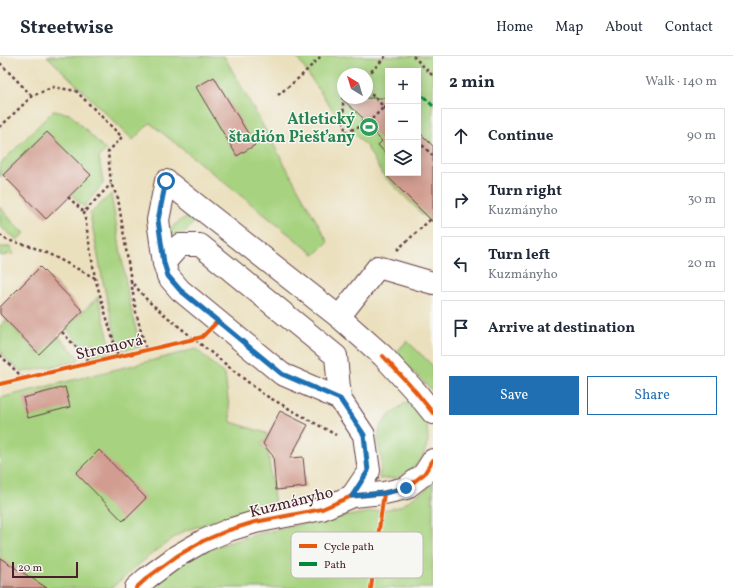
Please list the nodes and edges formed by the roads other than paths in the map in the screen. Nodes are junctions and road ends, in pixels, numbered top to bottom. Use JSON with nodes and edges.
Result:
{"nodes":[{"id":1,"x":164,"y":263,"type":"junction"},
{"id":2,"x":433,"y":283,"type":"edge"},
{"id":3,"x":339,"y":317,"type":"junction"},
{"id":4,"x":340,"y":399,"type":"junction"},
{"id":5,"x":433,"y":413,"type":"edge"},
{"id":6,"x":433,"y":460,"type":"edge"},
{"id":7,"x":352,"y":496,"type":"junction"},
{"id":8,"x":136,"y":588,"type":"edge"}],
"edges":[{"from":1,"to":3,"type":"street"},
{"from":1,"to":4,"type":"street"},
{"from":1,"to":4,"type":"street"},
{"from":2,"to":3,"type":"street"},
{"from":3,"to":5,"type":"street"},
{"from":4,"to":7,"type":"street","name":"Kuzmányho"},
{"from":6,"to":7,"type":"street","name":"Kuzmányho"},
{"from":7,"to":8,"type":"street","name":"Kuzmányho"}]}
